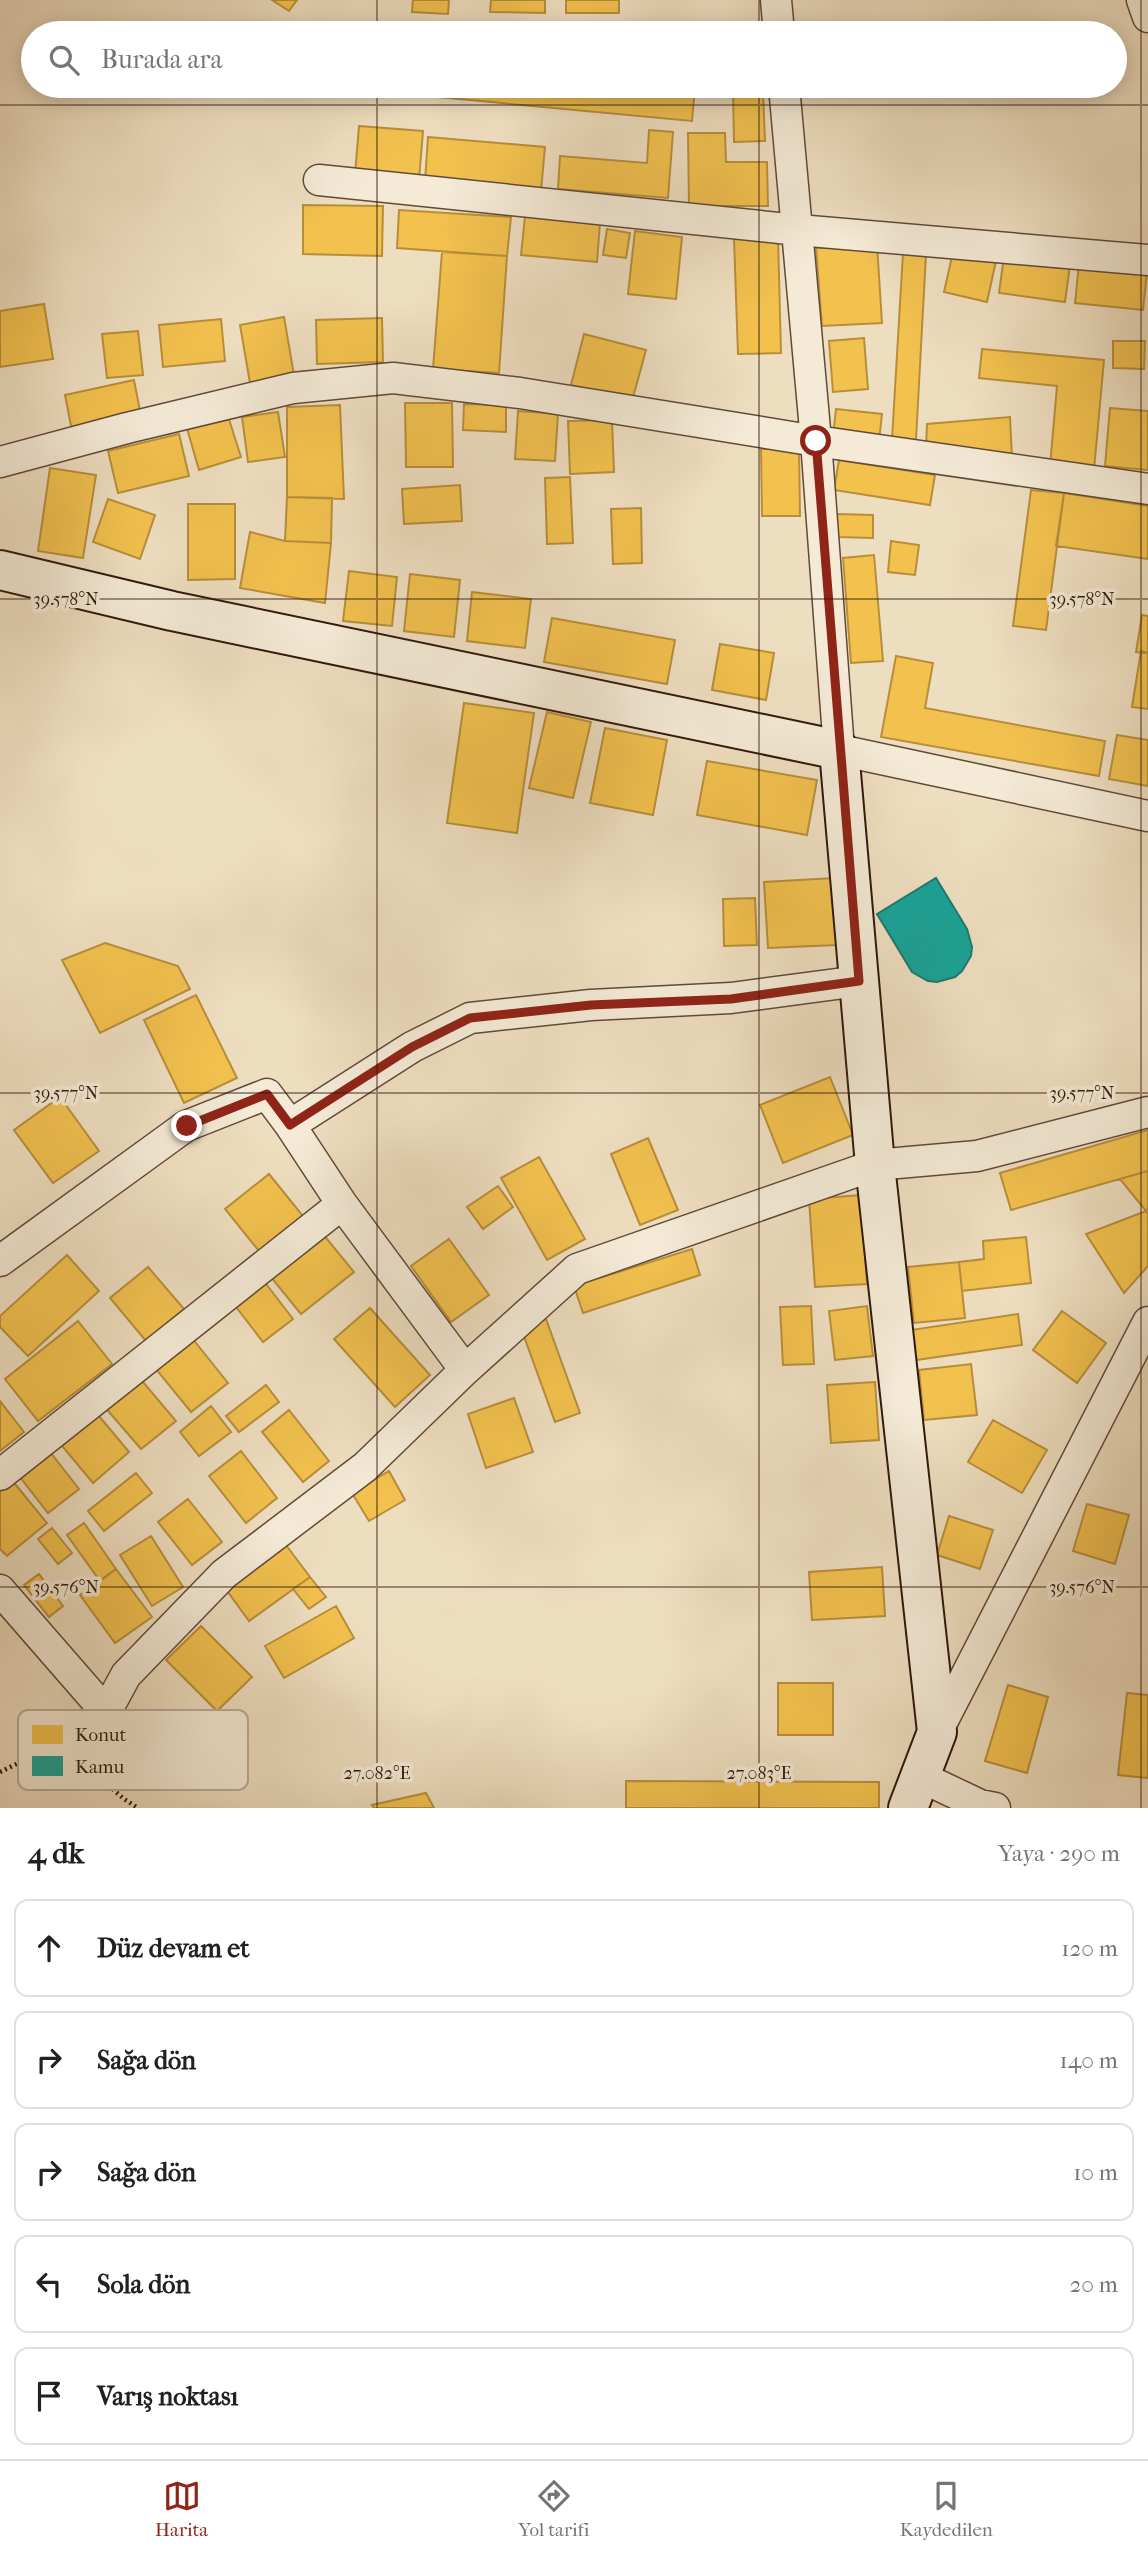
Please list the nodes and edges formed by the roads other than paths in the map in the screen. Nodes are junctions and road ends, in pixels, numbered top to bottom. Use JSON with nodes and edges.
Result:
{"nodes":[{"id":1,"x":776,"y":0,"type":"edge"},
{"id":2,"x":1142,"y":0,"type":"edge"},
{"id":3,"x":1148,"y":17,"type":"edge"},
{"id":4,"x":778,"y":21,"type":"edge"},
{"id":5,"x":785,"y":98,"type":"edge"},
{"id":6,"x":319,"y":180,"type":"dead end"},
{"id":7,"x":798,"y":230,"type":"junction"},
{"id":8,"x":1148,"y":260,"type":"edge"},
{"id":9,"x":816,"y":441,"type":"junction"},
{"id":10,"x":0,"y":462,"type":"edge"},
{"id":11,"x":1148,"y":489,"type":"edge"},
{"id":12,"x":0,"y":570,"type":"edge"},
{"id":13,"x":839,"y":750,"type":"junction"},
{"id":14,"x":1148,"y":816,"type":"edge"},
{"id":15,"x":859,"y":981,"type":"junction"},
{"id":16,"x":1148,"y":1112,"type":"edge"},
{"id":17,"x":290,"y":1125,"type":"junction"},
{"id":18,"x":875,"y":1165,"type":"junction"},
{"id":19,"x":342,"y":1204,"type":"junction"},
{"id":20,"x":0,"y":1261,"type":"edge"},
{"id":21,"x":1145,"y":1333,"type":"edge"},
{"id":22,"x":465,"y":1370,"type":"junction"},
{"id":23,"x":0,"y":1475,"type":"edge"},
{"id":24,"x":0,"y":1590,"type":"edge"},
{"id":25,"x":104,"y":1710,"type":"edge"},
{"id":26,"x":108,"y":1710,"type":"edge"},
{"id":27,"x":937,"y":1732,"type":"junction"},
{"id":28,"x":914,"y":1793,"type":"edge"},
{"id":29,"x":995,"y":1808,"type":"edge"}],
"edges":[{"from":1,"to":4,"type":"street"},
{"from":2,"to":3,"type":"street"},
{"from":5,"to":7,"type":"street"},
{"from":6,"to":7,"type":"street"},
{"from":7,"to":8,"type":"street"},
{"from":7,"to":9,"type":"street"},
{"from":9,"to":10,"type":"street"},
{"from":9,"to":11,"type":"street"},
{"from":9,"to":13,"type":"street"},
{"from":12,"to":13,"type":"street"},
{"from":13,"to":14,"type":"street"},
{"from":13,"to":15,"type":"street"},
{"from":15,"to":17,"type":"street"},
{"from":15,"to":18,"type":"street"},
{"from":16,"to":18,"type":"street"},
{"from":17,"to":19,"type":"street"},
{"from":17,"to":20,"type":"street"},
{"from":18,"to":22,"type":"street"},
{"from":18,"to":27,"type":"street"},
{"from":19,"to":22,"type":"street"},
{"from":19,"to":23,"type":"street"},
{"from":21,"to":27,"type":"street"},
{"from":22,"to":26,"type":"street"},
{"from":24,"to":25,"type":"street"},
{"from":27,"to":28,"type":"street"},
{"from":28,"to":29,"type":"street"}]}
